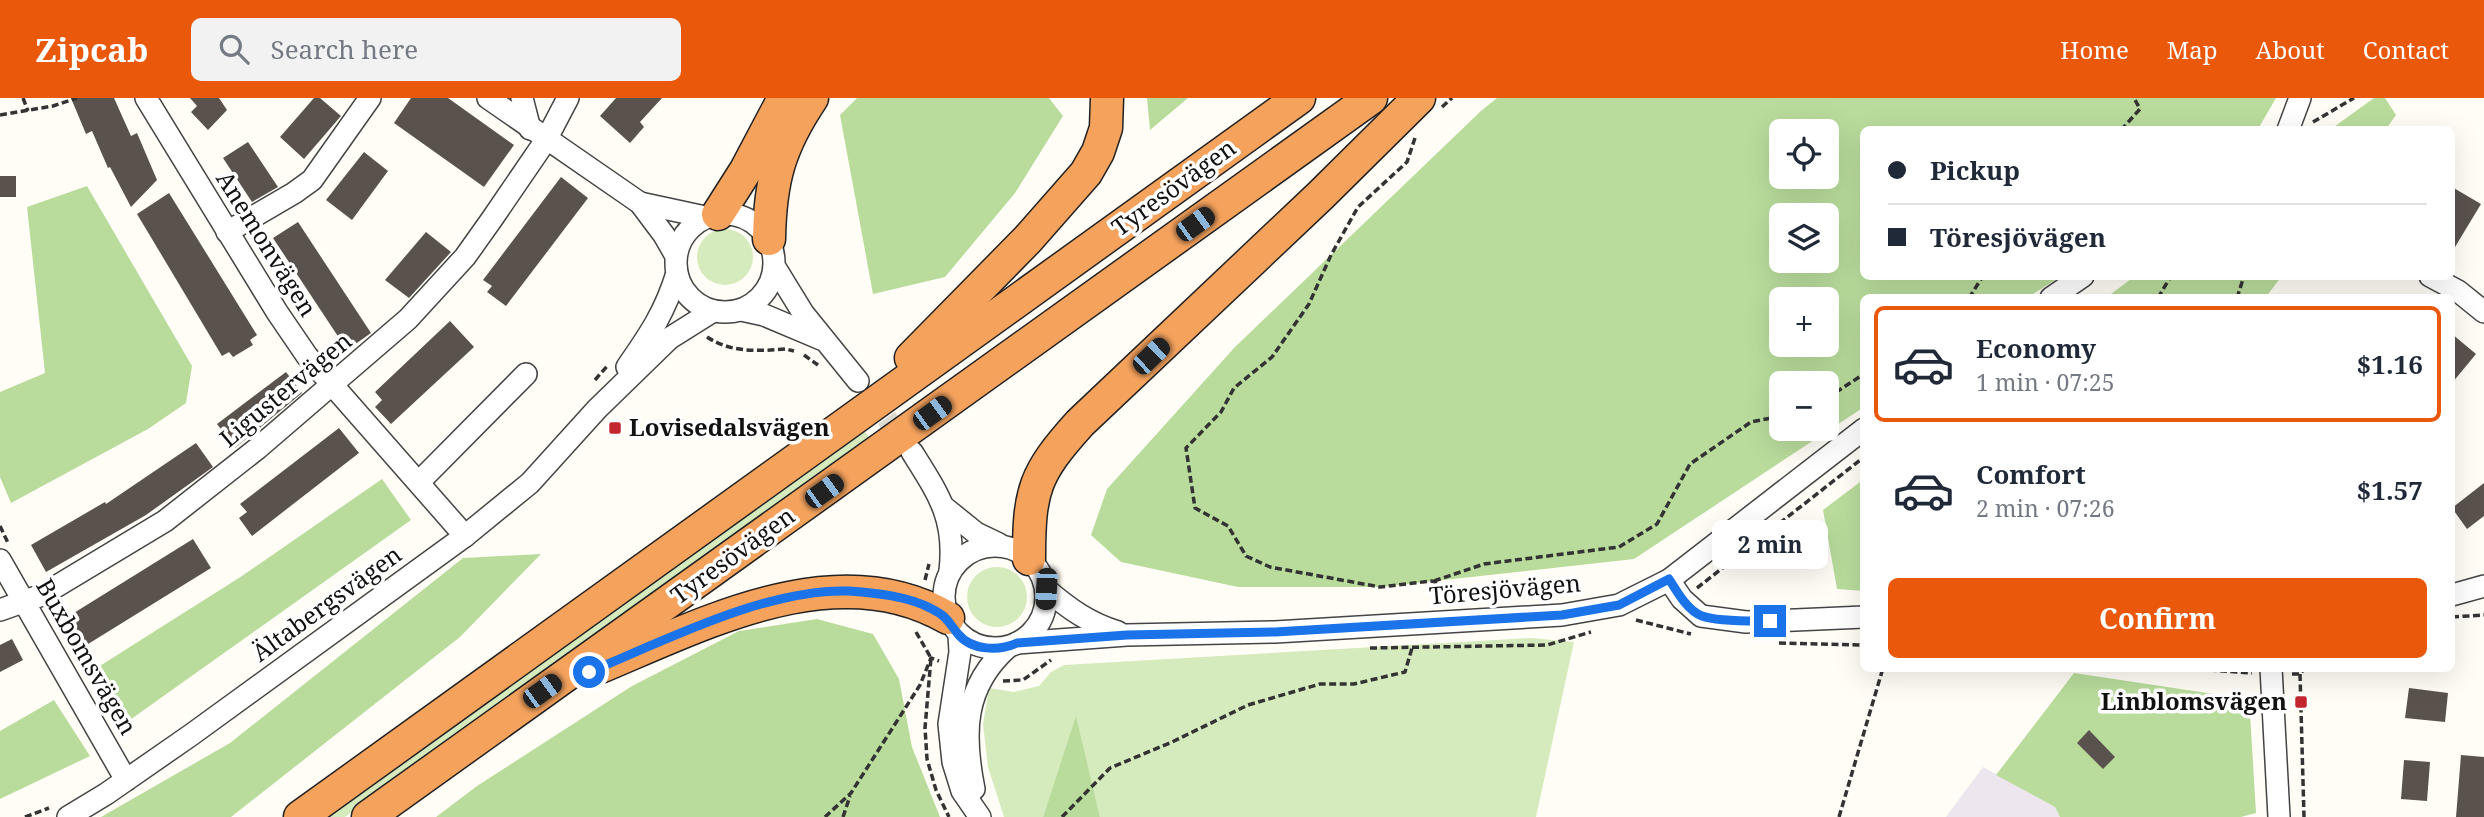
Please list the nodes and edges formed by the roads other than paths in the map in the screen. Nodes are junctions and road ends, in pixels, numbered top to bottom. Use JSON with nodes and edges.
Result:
{"nodes":[{"id":1,"x":146,"y":98,"type":"edge"},
{"id":2,"x":370,"y":98,"type":"edge"},
{"id":3,"x":488,"y":98,"type":"edge"},
{"id":4,"x":522,"y":98,"type":"edge"},
{"id":5,"x":568,"y":98,"type":"edge"},
{"id":6,"x":784,"y":98,"type":"edge"},
{"id":7,"x":812,"y":98,"type":"edge"},
{"id":8,"x":1107,"y":98,"type":"edge"},
{"id":9,"x":1299,"y":98,"type":"edge"},
{"id":10,"x":1371,"y":98,"type":"edge"},
{"id":11,"x":2300,"y":98,"type":"edge"},
{"id":12,"x":1424,"y":112,"type":"edge"},
{"id":13,"x":2295,"y":126,"type":"edge"},
{"id":14,"x":538,"y":135,"type":"junction"},
{"id":15,"x":640,"y":203,"type":"junction"},
{"id":16,"x":712,"y":216,"type":"junction"},
{"id":17,"x":228,"y":232,"type":"junction"},
{"id":18,"x":772,"y":254,"type":"junction"},
{"id":19,"x":676,"y":265,"type":"junction"},
{"id":20,"x":2077,"y":280,"type":"edge"},
{"id":21,"x":2437,"y":280,"type":"edge"},
{"id":22,"x":2057,"y":294,"type":"edge"},
{"id":23,"x":741,"y":310,"type":"junction"},
{"id":24,"x":713,"y":311,"type":"junction"},
{"id":25,"x":2484,"y":312,"type":"edge"},
{"id":26,"x":823,"y":340,"type":"junction"},
{"id":27,"x":526,"y":374,"type":"dead end"},
{"id":28,"x":858,"y":381,"type":"tunnel mouth"},
{"id":29,"x":332,"y":386,"type":"junction"},
{"id":30,"x":597,"y":409,"type":"junction"},
{"id":31,"x":840,"y":428,"type":"junction"},
{"id":32,"x":1860,"y":432,"type":"edge"},
{"id":33,"x":912,"y":452,"type":"tunnel mouth"},
{"id":34,"x":419,"y":482,"type":"junction"},
{"id":35,"x":945,"y":508,"type":"junction"},
{"id":36,"x":465,"y":536,"type":"junction"},
{"id":37,"x":999,"y":544,"type":"junction"},
{"id":38,"x":1029,"y":559,"type":"junction"},
{"id":39,"x":0,"y":560,"type":"edge"},
{"id":40,"x":950,"y":571,"type":"junction"},
{"id":41,"x":1669,"y":579,"type":"junction"},
{"id":42,"x":2484,"y":586,"type":"edge"},
{"id":43,"x":1046,"y":589,"type":"junction"},
{"id":44,"x":2455,"y":594,"type":"edge"},
{"id":45,"x":23,"y":602,"type":"junction"},
{"id":46,"x":0,"y":610,"type":"edge"},
{"id":47,"x":1860,"y":617,"type":"edge"},
{"id":48,"x":953,"y":626,"type":"junction"},
{"id":49,"x":1127,"y":635,"type":"junction"},
{"id":50,"x":1013,"y":645,"type":"junction"},
{"id":51,"x":2271,"y":672,"type":"edge"},
{"id":52,"x":542,"y":691,"type":"junction"},
{"id":53,"x":126,"y":780,"type":"junction"},
{"id":54,"x":60,"y":812,"type":"edge"},
{"id":55,"x":979,"y":816,"type":"edge"},
{"id":56,"x":300,"y":817,"type":"edge"},
{"id":57,"x":368,"y":817,"type":"edge"},
{"id":58,"x":2279,"y":817,"type":"edge"}],
"edges":[{"from":1,"to":17,"type":"street","name":"Anemonvägen"},
{"from":2,"to":17,"type":"street"},
{"from":3,"to":14,"type":"street"},
{"from":4,"to":14,"type":"street"},
{"from":5,"to":14,"type":"street"},
{"from":6,"to":16,"type":"highway"},
{"from":7,"to":18,"type":"highway"},
{"from":8,"to":31,"type":"highway"},
{"from":9,"to":31,"type":"highway","name":"Tyresövägen"},
{"from":10,"to":52,"type":"highway","name":"Tyresövägen"},
{"from":11,"to":13,"type":"street"},
{"from":12,"to":38,"type":"highway"},
{"from":14,"to":15,"type":"street"},
{"from":14,"to":29,"type":"street","name":"Ligustervägen"},
{"from":15,"to":16,"type":"street"},
{"from":15,"to":19,"type":"street"},
{"from":16,"to":18,"type":"street"},
{"from":16,"to":19,"type":"street"},
{"from":17,"to":29,"type":"street","name":"Anemonvägen"},
{"from":18,"to":23,"type":"street"},
{"from":18,"to":26,"type":"street"},
{"from":19,"to":24,"type":"street"},
{"from":19,"to":30,"type":"street","name":"Ältabergsvägen"},
{"from":20,"to":22,"type":"street"},
{"from":21,"to":25,"type":"street"},
{"from":23,"to":24,"type":"street"},
{"from":23,"to":26,"type":"street"},
{"from":24,"to":30,"type":"street","name":"Ältabergsvägen"},
{"from":26,"to":28,"type":"street"},
{"from":27,"to":34,"type":"street"},
{"from":29,"to":34,"type":"street","name":"Anemonvägen"},
{"from":29,"to":45,"type":"street","name":"Ligustervägen"},
{"from":30,"to":36,"type":"street","name":"Ältabergsvägen"},
{"from":31,"to":56,"type":"highway","name":"Tyresövägen"},
{"from":32,"to":41,"type":"street","name":"Töresjövägen"},
{"from":33,"to":35,"type":"street"},
{"from":34,"to":36,"type":"street","name":"Anemonvägen"},
{"from":35,"to":37,"type":"street"},
{"from":35,"to":40,"type":"street"},
{"from":36,"to":53,"type":"street","name":"Ältabergsvägen"},
{"from":37,"to":38,"type":"street"},
{"from":37,"to":40,"type":"street"},
{"from":38,"to":43,"type":"street"},
{"from":39,"to":45,"type":"street","name":"Buxbomsvägen"},
{"from":40,"to":48,"type":"street"},
{"from":41,"to":47,"type":"street"},
{"from":41,"to":49,"type":"street","name":"Töresjövägen"},
{"from":42,"to":44,"type":"street"},
{"from":43,"to":49,"type":"street","name":"Töresjövägen"},
{"from":43,"to":50,"type":"street"},
{"from":45,"to":46,"type":"street","name":"Ligustervägen"},
{"from":45,"to":53,"type":"street","name":"Buxbomsvägen"},
{"from":48,"to":50,"type":"street"},
{"from":48,"to":52,"type":"highway"},
{"from":48,"to":55,"type":"street"},
{"from":49,"to":50,"type":"street","name":"Töresjövägen"},
{"from":50,"to":55,"type":"street"},
{"from":51,"to":58,"type":"street"},
{"from":52,"to":57,"type":"highway","name":"Tyresövägen"},
{"from":53,"to":54,"type":"street","name":"Ältabergsvägen"}]}
